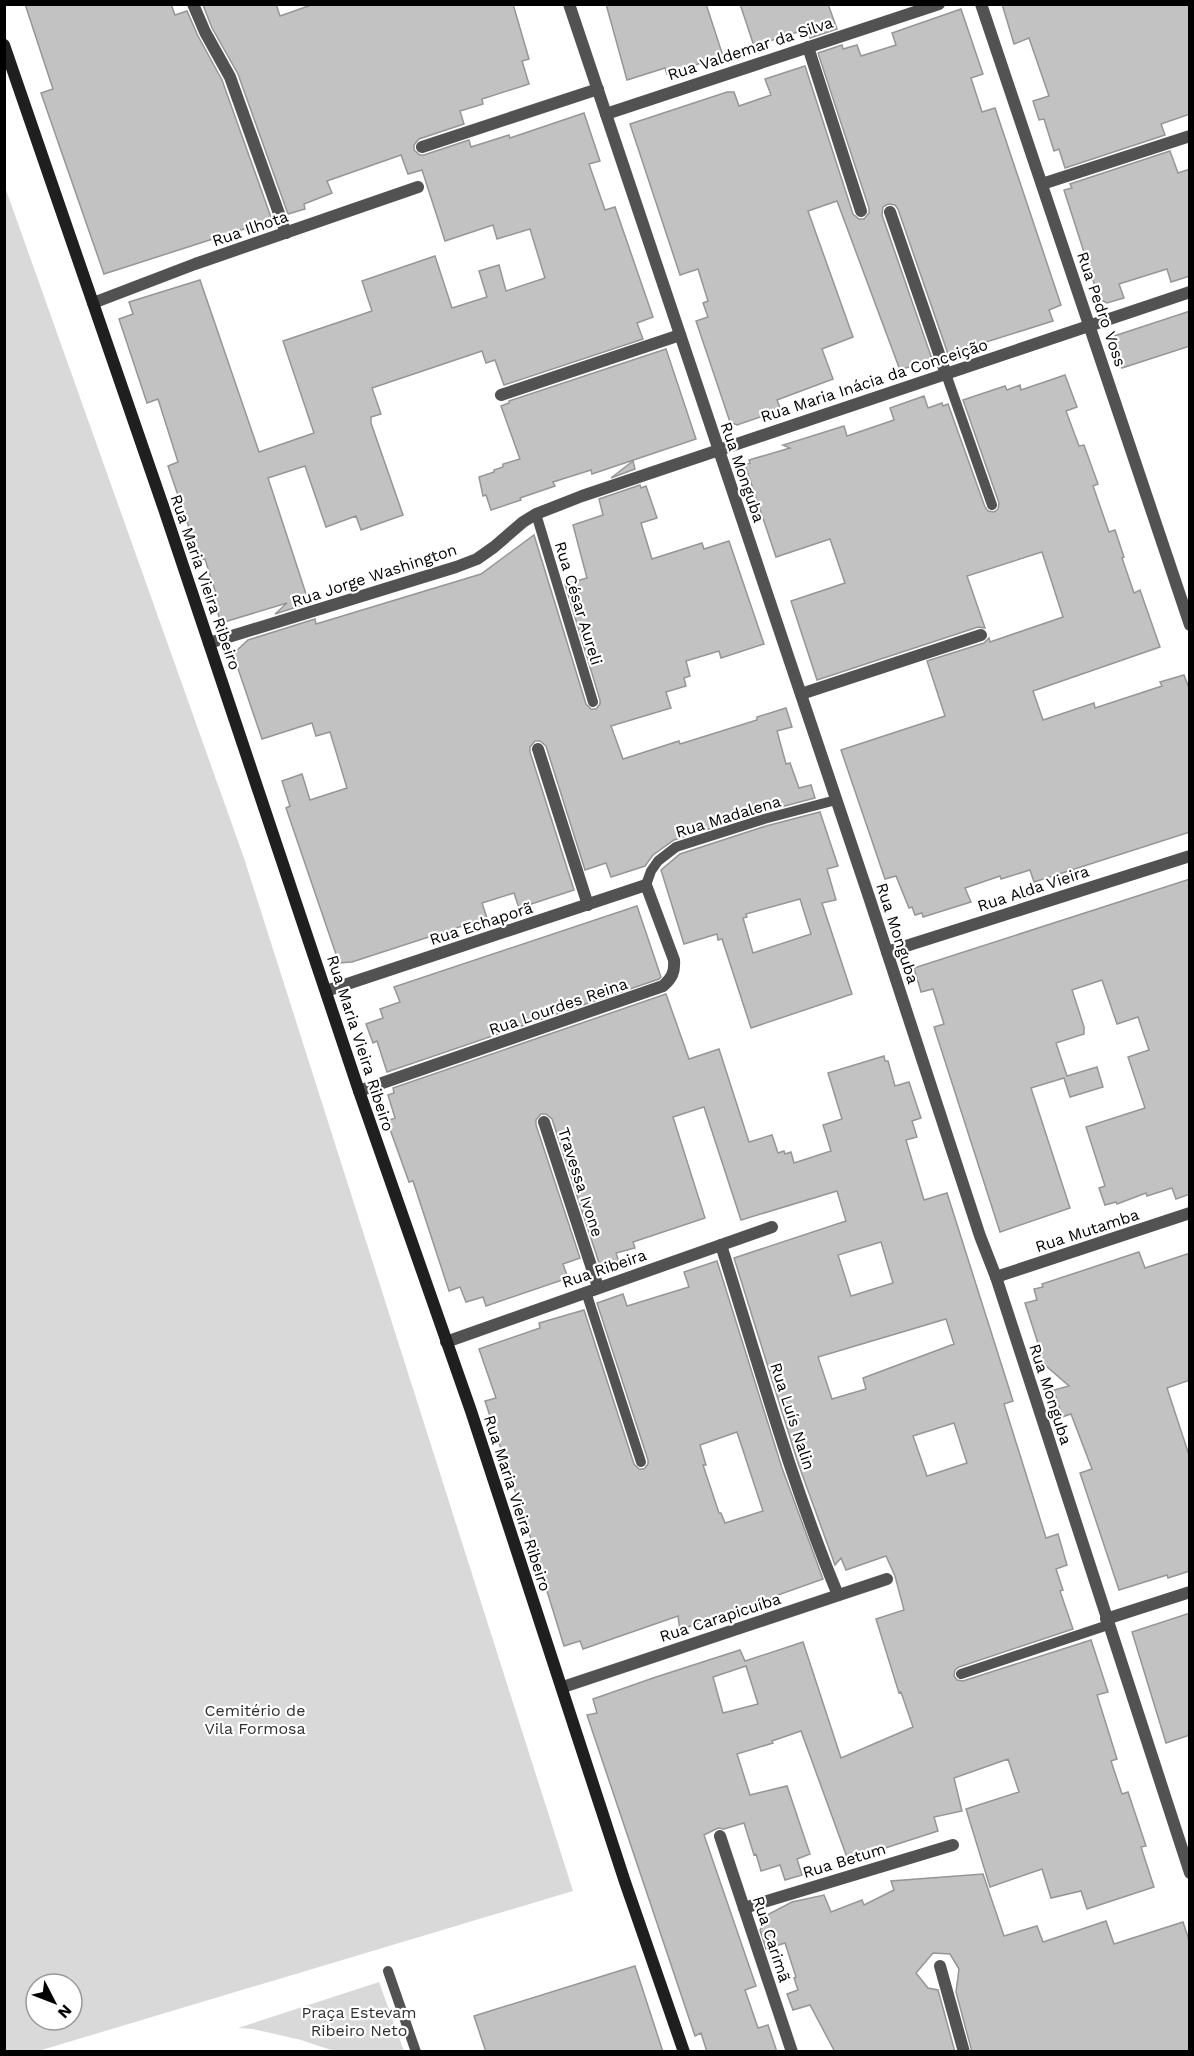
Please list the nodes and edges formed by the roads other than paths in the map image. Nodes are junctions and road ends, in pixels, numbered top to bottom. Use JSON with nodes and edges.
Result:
{"nodes":[{"id":1,"x":193,"y":4,"type":"edge"},
{"id":2,"x":569,"y":4,"type":"edge"},
{"id":3,"x":939,"y":4,"type":"edge"},
{"id":4,"x":981,"y":4,"type":"edge"},
{"id":5,"x":4,"y":45,"type":"edge"},
{"id":6,"x":808,"y":47,"type":"junction"},
{"id":7,"x":598,"y":89,"type":"junction"},
{"id":8,"x":606,"y":114,"type":"junction"},
{"id":9,"x":1190,"y":136,"type":"edge"},
{"id":10,"x":422,"y":147,"type":"dead end"},
{"id":11,"x":1042,"y":184,"type":"junction"},
{"id":12,"x":418,"y":188,"type":"dead end"},
{"id":13,"x":861,"y":211,"type":"dead end"},
{"id":14,"x":890,"y":212,"type":"dead end"},
{"id":15,"x":286,"y":233,"type":"junction"},
{"id":16,"x":1190,"y":292,"type":"edge"},
{"id":17,"x":93,"y":303,"type":"junction"},
{"id":18,"x":1090,"y":326,"type":"junction"},
{"id":19,"x":680,"y":335,"type":"junction"},
{"id":20,"x":946,"y":374,"type":"junction"},
{"id":21,"x":501,"y":395,"type":"dead end"},
{"id":22,"x":718,"y":449,"type":"junction"},
{"id":23,"x":992,"y":505,"type":"dead end"},
{"id":24,"x":536,"y":514,"type":"junction"},
{"id":25,"x":1190,"y":625,"type":"edge"},
{"id":26,"x":981,"y":635,"type":"dead end"},
{"id":27,"x":209,"y":643,"type":"junction"},
{"id":28,"x":801,"y":694,"type":"junction"},
{"id":29,"x":593,"y":702,"type":"dead end"},
{"id":30,"x":538,"y":749,"type":"dead end"},
{"id":31,"x":836,"y":800,"type":"junction"},
{"id":32,"x":1190,"y":856,"type":"edge"},
{"id":33,"x":646,"y":885,"type":"junction"},
{"id":34,"x":588,"y":905,"type":"junction"},
{"id":35,"x":887,"y":952,"type":"junction"},
{"id":36,"x":326,"y":991,"type":"junction"},
{"id":37,"x":359,"y":1091,"type":"junction"},
{"id":38,"x":544,"y":1122,"type":"dead end"},
{"id":39,"x":1190,"y":1213,"type":"edge"},
{"id":40,"x":772,"y":1227,"type":"dead end"},
{"id":41,"x":721,"y":1245,"type":"junction"},
{"id":42,"x":996,"y":1277,"type":"junction"},
{"id":43,"x":592,"y":1289,"type":"junction"},
{"id":44,"x":447,"y":1342,"type":"junction"},
{"id":45,"x":641,"y":1462,"type":"dead end"},
{"id":46,"x":887,"y":1579,"type":"dead end"},
{"id":47,"x":1190,"y":1592,"type":"edge"},
{"id":48,"x":838,"y":1595,"type":"junction"},
{"id":49,"x":1107,"y":1622,"type":"junction"},
{"id":50,"x":961,"y":1674,"type":"dead end"},
{"id":51,"x":563,"y":1687,"type":"junction"},
{"id":52,"x":720,"y":1836,"type":"dead end"},
{"id":53,"x":953,"y":1845,"type":"dead end"},
{"id":54,"x":1186,"y":1849,"type":"edge"},
{"id":55,"x":1190,"y":1873,"type":"edge"},
{"id":56,"x":744,"y":1908,"type":"junction"},
{"id":57,"x":940,"y":1966,"type":"dead end"},
{"id":58,"x":388,"y":1971,"type":"dead end"},
{"id":59,"x":416,"y":2052,"type":"edge"},
{"id":60,"x":684,"y":2052,"type":"edge"},
{"id":61,"x":792,"y":2052,"type":"edge"},
{"id":62,"x":964,"y":2052,"type":"edge"}],
"edges":[{"from":1,"to":15,"type":"street"},
{"from":2,"to":7,"type":"street","name":"Rua Monguba"},
{"from":3,"to":6,"type":"street","name":"Rua Valdemar da Silva"},
{"from":4,"to":11,"type":"street","name":"Rua Pedro Voss"},
{"from":5,"to":17,"type":"street","name":"Rua Maria Vieira Ribeiro"},
{"from":6,"to":8,"type":"street","name":"Rua Valdemar da Silva"},
{"from":6,"to":13,"type":"street"},
{"from":7,"to":8,"type":"street","name":"Rua Monguba"},
{"from":7,"to":10,"type":"street"},
{"from":8,"to":19,"type":"street","name":"Rua Monguba"},
{"from":9,"to":11,"type":"street"},
{"from":11,"to":18,"type":"street","name":"Rua Pedro Voss"},
{"from":12,"to":15,"type":"street","name":"Rua Ilhota"},
{"from":14,"to":20,"type":"street"},
{"from":15,"to":17,"type":"street","name":"Rua Ilhota"},
{"from":16,"to":18,"type":"street","name":"Rua Maria Inácia da Conceição"},
{"from":17,"to":27,"type":"street","name":"Rua Maria Vieira Ribeiro"},
{"from":18,"to":20,"type":"street","name":"Rua Maria Inácia da Conceição"},
{"from":18,"to":25,"type":"street","name":"Rua Pedro Voss"},
{"from":19,"to":21,"type":"street"},
{"from":19,"to":22,"type":"street","name":"Rua Monguba"},
{"from":20,"to":22,"type":"street","name":"Rua Maria Inácia da Conceição"},
{"from":20,"to":23,"type":"lane"},
{"from":22,"to":24,"type":"street","name":"Rua Maria Inácia da Conceição"},
{"from":22,"to":28,"type":"street","name":"Rua Monguba"},
{"from":24,"to":27,"type":"street","name":"Rua Jorge Washington"},
{"from":24,"to":29,"type":"lane","name":"Rua César Aureli"},
{"from":26,"to":28,"type":"street"},
{"from":27,"to":36,"type":"street","name":"Rua Maria Vieira Ribeiro"},
{"from":28,"to":31,"type":"street","name":"Rua Monguba"},
{"from":30,"to":34,"type":"street"},
{"from":31,"to":33,"type":"lane","name":"Rua Madalena"},
{"from":31,"to":35,"type":"street","name":"Rua Monguba"},
{"from":32,"to":35,"type":"street","name":"Rua Alda Vieira"},
{"from":33,"to":34,"type":"street","name":"Rua Echaporã"},
{"from":33,"to":37,"type":"street","name":"Rua Lourdes Reina"},
{"from":34,"to":36,"type":"street","name":"Rua Echaporã"},
{"from":35,"to":42,"type":"street","name":"Rua Monguba"},
{"from":36,"to":37,"type":"street","name":"Rua Maria Vieira Ribeiro"},
{"from":37,"to":44,"type":"street","name":"Rua Maria Vieira Ribeiro"},
{"from":38,"to":43,"type":"street","name":"Travessa Ivone"},
{"from":39,"to":42,"type":"street","name":"Rua Mutamba"},
{"from":40,"to":41,"type":"street","name":"Rua Ribeira"},
{"from":41,"to":43,"type":"street","name":"Rua Ribeira"},
{"from":41,"to":48,"type":"street","name":"Rua Luís Nalin"},
{"from":42,"to":49,"type":"street","name":"Rua Monguba"},
{"from":43,"to":44,"type":"street","name":"Rua Ribeira"},
{"from":43,"to":45,"type":"lane"},
{"from":44,"to":51,"type":"street","name":"Rua Maria Vieira Ribeiro"},
{"from":46,"to":48,"type":"street","name":"Rua Carapicuíba"},
{"from":47,"to":49,"type":"street"},
{"from":48,"to":51,"type":"street","name":"Rua Carapicuíba"},
{"from":49,"to":50,"type":"lane"},
{"from":49,"to":54,"type":"street","name":"Rua Monguba"},
{"from":51,"to":60,"type":"street","name":"Rua Maria Vieira Ribeiro"},
{"from":52,"to":56,"type":"street","name":"Rua Carimã"},
{"from":53,"to":56,"type":"street","name":"Rua Betum"},
{"from":54,"to":55,"type":"street","name":"Rua Monguba"},
{"from":56,"to":61,"type":"street","name":"Rua Carimã"},
{"from":57,"to":62,"type":"street"},
{"from":58,"to":59,"type":"lane"}]}
